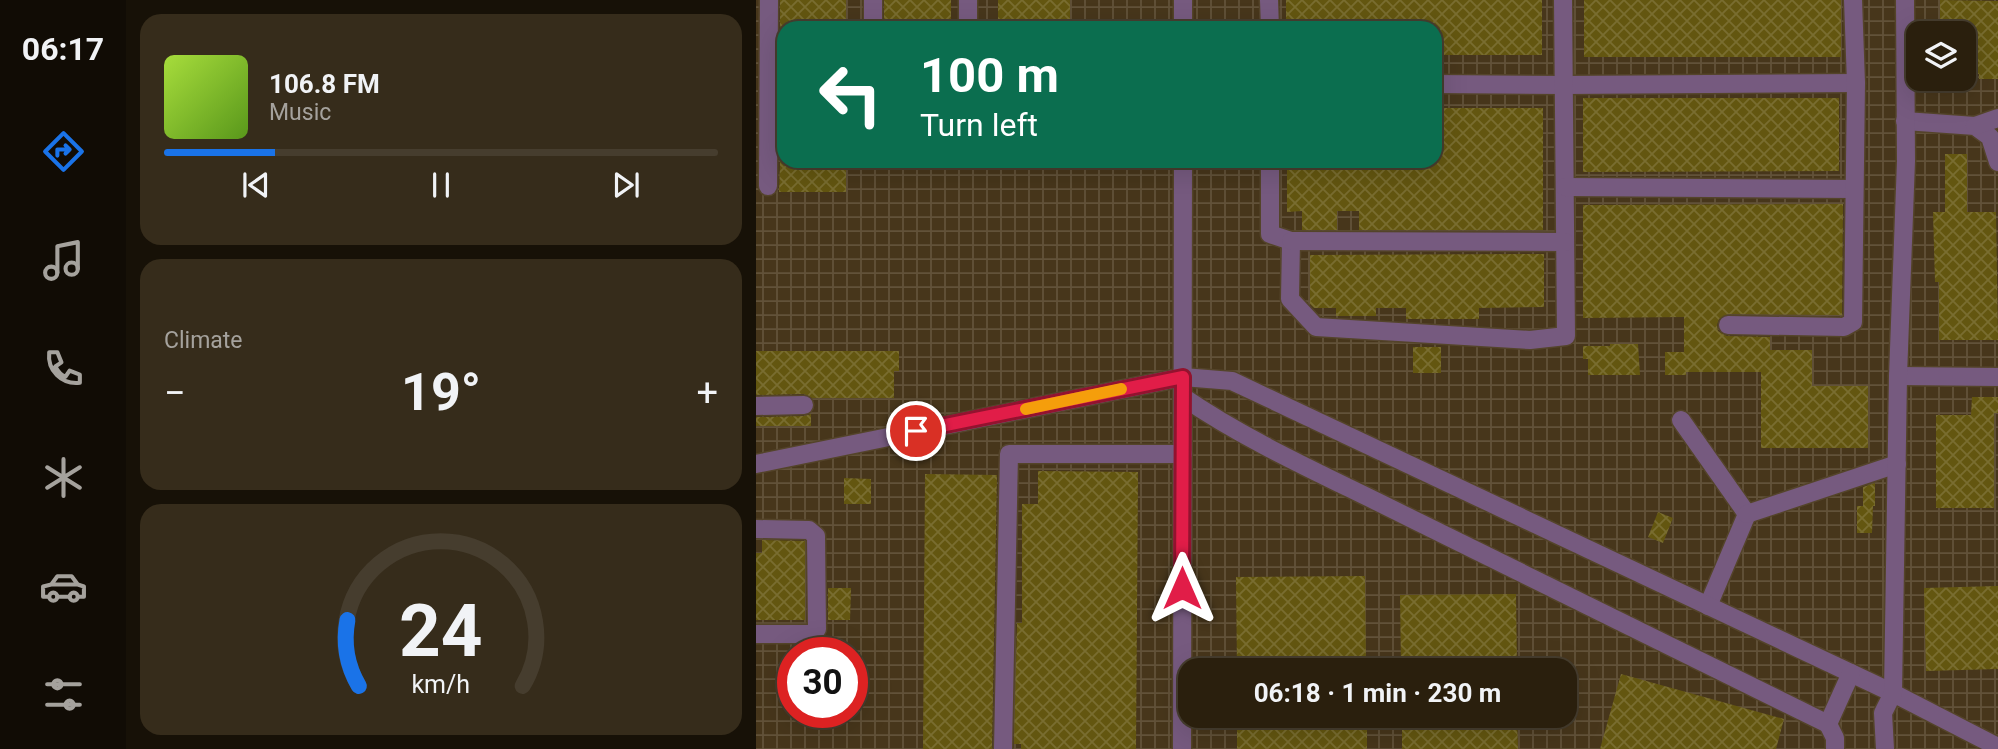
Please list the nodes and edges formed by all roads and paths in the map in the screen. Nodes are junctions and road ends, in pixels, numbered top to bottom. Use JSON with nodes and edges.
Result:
{"nodes":[{"id":1,"x":769,"y":0,"type":"edge"},
{"id":2,"x":873,"y":0,"type":"edge"},
{"id":3,"x":968,"y":0,"type":"edge"},
{"id":4,"x":1183,"y":0,"type":"edge"},
{"id":5,"x":1269,"y":0,"type":"edge"},
{"id":6,"x":1563,"y":0,"type":"edge"},
{"id":7,"x":1853,"y":0,"type":"edge"},
{"id":8,"x":1905,"y":0,"type":"edge"},
{"id":9,"x":873,"y":21,"type":"edge"},
{"id":10,"x":968,"y":21,"type":"edge"},
{"id":11,"x":1183,"y":21,"type":"edge"},
{"id":12,"x":1270,"y":21,"type":"edge"},
{"id":13,"x":1856,"y":83,"type":"junction"},
{"id":14,"x":1442,"y":84,"type":"edge"},
{"id":15,"x":1564,"y":85,"type":"junction"},
{"id":16,"x":1998,"y":118,"type":"edge"},
{"id":17,"x":1905,"y":121,"type":"junction"},
{"id":18,"x":1975,"y":126,"type":"junction"},
{"id":19,"x":1998,"y":162,"type":"edge"},
{"id":20,"x":1183,"y":168,"type":"edge"},
{"id":21,"x":1270,"y":168,"type":"edge"},
{"id":22,"x":768,"y":186,"type":"dead end"},
{"id":23,"x":1565,"y":187,"type":"junction"},
{"id":24,"x":1854,"y":189,"type":"junction"},
{"id":25,"x":1291,"y":241,"type":"junction"},
{"id":26,"x":1565,"y":242,"type":"junction"},
{"id":27,"x":1728,"y":325,"type":"dead end"},
{"id":28,"x":1898,"y":376,"type":"junction"},
{"id":29,"x":1183,"y":377,"type":"junction"},
{"id":30,"x":1998,"y":377,"type":"edge"},
{"id":31,"x":1183,"y":397,"type":"junction"},
{"id":32,"x":804,"y":405,"type":"dead end"},
{"id":33,"x":756,"y":406,"type":"edge"},
{"id":34,"x":1681,"y":420,"type":"dead end"},
{"id":35,"x":1183,"y":454,"type":"junction"},
{"id":36,"x":756,"y":464,"type":"edge"},
{"id":37,"x":1897,"y":464,"type":"junction"},
{"id":38,"x":1747,"y":514,"type":"junction"},
{"id":39,"x":756,"y":529,"type":"edge"},
{"id":40,"x":1708,"y":606,"type":"junction"},
{"id":41,"x":756,"y":634,"type":"edge"},
{"id":42,"x":1851,"y":673,"type":"junction"},
{"id":43,"x":1893,"y":693,"type":"junction"},
{"id":44,"x":1828,"y":724,"type":"junction"},
{"id":45,"x":1998,"y":747,"type":"edge"},
{"id":46,"x":1003,"y":749,"type":"edge"},
{"id":47,"x":1182,"y":749,"type":"edge"},
{"id":48,"x":1835,"y":749,"type":"edge"},
{"id":49,"x":1885,"y":749,"type":"edge"}],
"edges":[{"from":1,"to":22,"type":"street"},
{"from":2,"to":9,"type":"street"},
{"from":3,"to":10,"type":"street"},
{"from":4,"to":11,"type":"street"},
{"from":5,"to":12,"type":"street"},
{"from":6,"to":15,"type":"street"},
{"from":7,"to":13,"type":"street"},
{"from":8,"to":17,"type":"street"},
{"from":13,"to":15,"type":"street"},
{"from":13,"to":24,"type":"street"},
{"from":14,"to":15,"type":"street"},
{"from":15,"to":23,"type":"street"},
{"from":16,"to":18,"type":"street"},
{"from":17,"to":18,"type":"street"},
{"from":17,"to":28,"type":"street"},
{"from":18,"to":19,"type":"street"},
{"from":20,"to":29,"type":"street"},
{"from":21,"to":25,"type":"street"},
{"from":23,"to":24,"type":"street"},
{"from":23,"to":26,"type":"street"},
{"from":24,"to":27,"type":"street"},
{"from":25,"to":26,"type":"street"},
{"from":25,"to":26,"type":"street"},
{"from":28,"to":30,"type":"street"},
{"from":28,"to":37,"type":"street"},
{"from":29,"to":31,"type":"street"},
{"from":29,"to":36,"type":"street"},
{"from":29,"to":40,"type":"street"},
{"from":31,"to":35,"type":"street"},
{"from":31,"to":44,"type":"street"},
{"from":32,"to":33,"type":"street"},
{"from":34,"to":38,"type":"street"},
{"from":35,"to":46,"type":"street"},
{"from":35,"to":47,"type":"street"},
{"from":37,"to":38,"type":"street"},
{"from":37,"to":43,"type":"street"},
{"from":38,"to":40,"type":"street"},
{"from":39,"to":41,"type":"street"},
{"from":40,"to":42,"type":"street"},
{"from":42,"to":43,"type":"street"},
{"from":42,"to":44,"type":"street"},
{"from":43,"to":45,"type":"street"},
{"from":43,"to":49,"type":"street"},
{"from":44,"to":48,"type":"street"}]}
